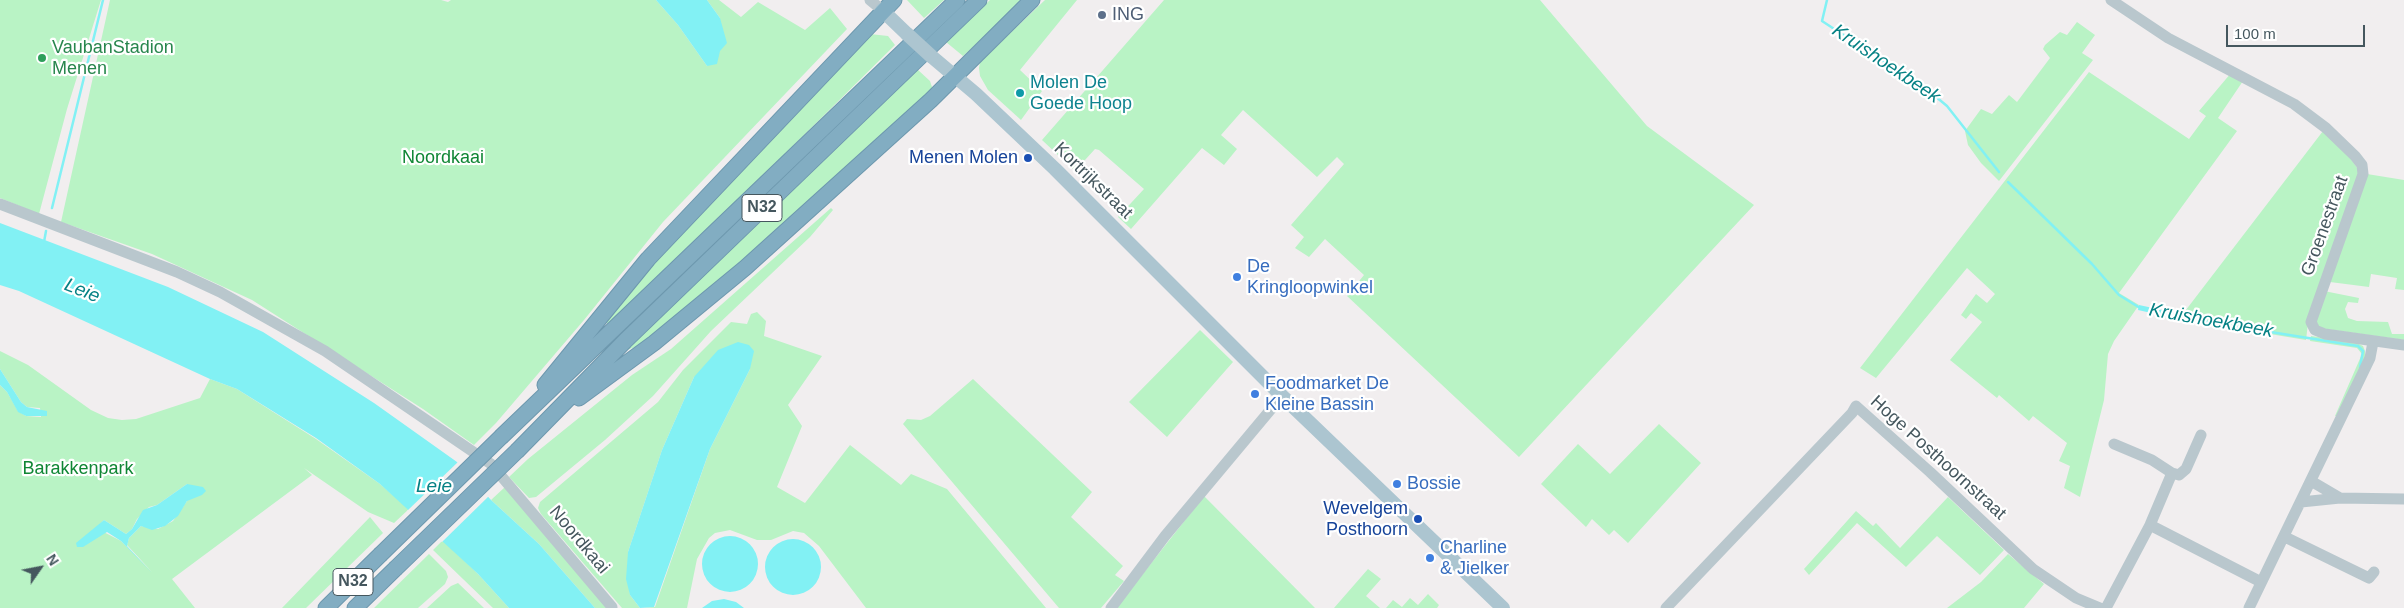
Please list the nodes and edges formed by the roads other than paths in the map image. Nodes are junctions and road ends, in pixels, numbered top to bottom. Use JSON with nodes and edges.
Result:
{"nodes":[{"id":1,"x":957,"y":0,"type":"edge"},
{"id":2,"x":979,"y":0,"type":"edge"},
{"id":3,"x":1032,"y":0,"type":"edge"},
{"id":4,"x":2111,"y":0,"type":"edge"},
{"id":5,"x":882,"y":3,"type":"edge"},
{"id":6,"x":954,"y":77,"type":"junction"},
{"id":7,"x":0,"y":204,"type":"edge"},
{"id":8,"x":2373,"y":342,"type":"junction"},
{"id":9,"x":2404,"y":345,"type":"edge"},
{"id":10,"x":1282,"y":396,"type":"junction"},
{"id":11,"x":547,"y":420,"type":"junction"},
{"id":12,"x":506,"y":433,"type":"junction"},
{"id":13,"x":2201,"y":435,"type":"dead end"},
{"id":14,"x":2114,"y":444,"type":"dead end"},
{"id":15,"x":2172,"y":473,"type":"junction"},
{"id":16,"x":2311,"y":481,"type":"junction"},
{"id":17,"x":2340,"y":498,"type":"junction"},
{"id":18,"x":2404,"y":499,"type":"edge"},
{"id":19,"x":2301,"y":502,"type":"junction"},
{"id":20,"x":2150,"y":524,"type":"junction"},
{"id":21,"x":2285,"y":537,"type":"junction"},
{"id":22,"x":2374,"y":572,"type":"dead end"},
{"id":23,"x":2261,"y":582,"type":"junction"},
{"id":24,"x":612,"y":607,"type":"edge"},
{"id":25,"x":326,"y":608,"type":"edge"},
{"id":26,"x":355,"y":608,"type":"edge"},
{"id":27,"x":1111,"y":608,"type":"edge"},
{"id":28,"x":1503,"y":608,"type":"edge"},
{"id":29,"x":1666,"y":608,"type":"edge"},
{"id":30,"x":2100,"y":608,"type":"edge"},
{"id":31,"x":2106,"y":608,"type":"edge"},
{"id":32,"x":2249,"y":608,"type":"edge"}],
"edges":[{"from":1,"to":12,"type":"highway","number":"N32"},
{"from":2,"to":11,"type":"highway","number":"N32"},
{"from":3,"to":6,"type":"highway"},
{"from":4,"to":8,"type":"street","name":"Groenestraat"},
{"from":5,"to":6,"type":"main road","name":"Kortrijkstraat","bridge":true},
{"from":5,"to":12,"type":"highway"},
{"from":6,"to":10,"type":"main road","name":"Kortrijkstraat"},
{"from":6,"to":11,"type":"highway"},
{"from":7,"to":24,"type":"street","name":"Noordkaai"},
{"from":8,"to":9,"type":"street","name":"Groenestraat"},
{"from":8,"to":16,"type":"street"},
{"from":10,"to":27,"type":"street"},
{"from":10,"to":28,"type":"main road","name":"Kortrijkstraat"},
{"from":11,"to":26,"type":"highway","number":"N32","bridge":true},
{"from":12,"to":25,"type":"highway","number":"N32","bridge":true},
{"from":13,"to":15,"type":"street"},
{"from":14,"to":15,"type":"street"},
{"from":15,"to":20,"type":"street"},
{"from":16,"to":17,"type":"street"},
{"from":16,"to":19,"type":"street"},
{"from":17,"to":18,"type":"street"},
{"from":17,"to":19,"type":"street"},
{"from":19,"to":21,"type":"street"},
{"from":20,"to":23,"type":"street"},
{"from":20,"to":31,"type":"street"},
{"from":21,"to":22,"type":"street"},
{"from":21,"to":23,"type":"street"},
{"from":23,"to":32,"type":"street"},
{"from":29,"to":30,"type":"street","name":"Hoge Posthoornstraat"}]}
